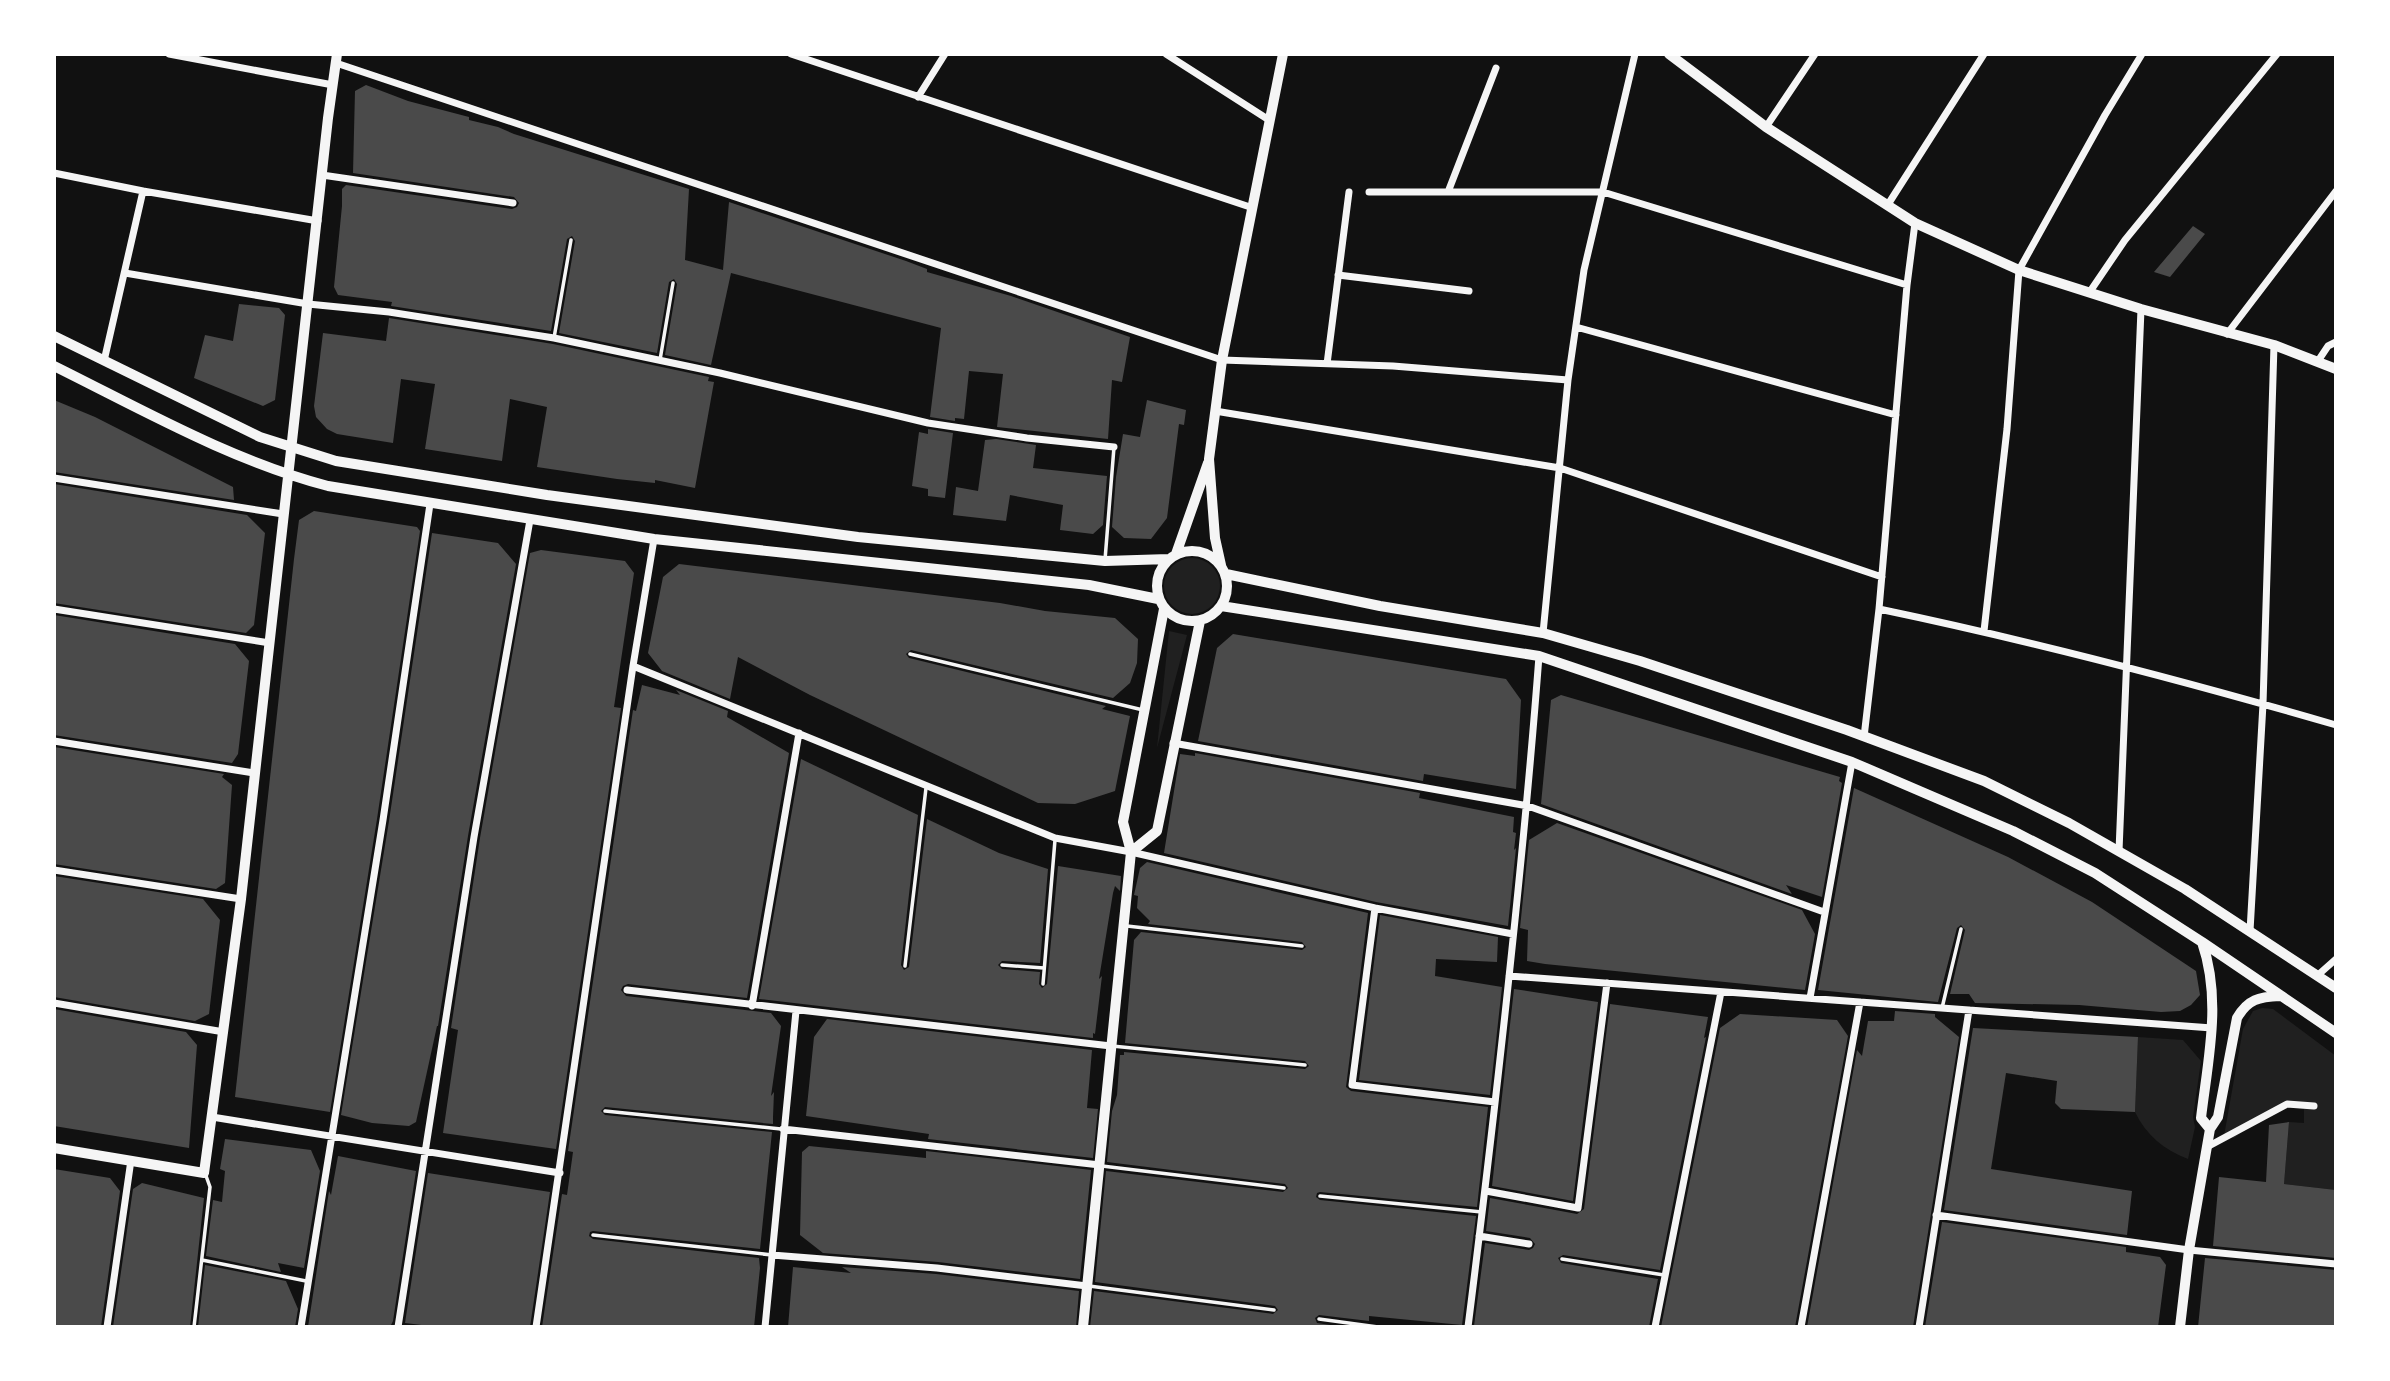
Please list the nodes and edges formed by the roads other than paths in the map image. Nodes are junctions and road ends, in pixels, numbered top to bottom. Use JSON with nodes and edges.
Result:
{"nodes":[{"id":1,"x":170,"y":54,"type":"edge"},
{"id":2,"x":791,"y":54,"type":"edge"},
{"id":3,"x":945,"y":54,"type":"edge"},
{"id":4,"x":1166,"y":54,"type":"edge"},
{"id":5,"x":1283,"y":54,"type":"edge"},
{"id":6,"x":1635,"y":54,"type":"edge"},
{"id":7,"x":1669,"y":54,"type":"edge"},
{"id":8,"x":1815,"y":54,"type":"edge"},
{"id":9,"x":1984,"y":54,"type":"edge"},
{"id":10,"x":2142,"y":54,"type":"edge"},
{"id":11,"x":2277,"y":54,"type":"edge"},
{"id":12,"x":337,"y":59,"type":"edge"},
{"id":13,"x":1496,"y":68,"type":"dead end"},
{"id":14,"x":332,"y":85,"type":"junction"},
{"id":15,"x":918,"y":97,"type":"junction"},
{"id":16,"x":1269,"y":120,"type":"junction"},
{"id":17,"x":1766,"y":127,"type":"junction"},
{"id":18,"x":54,"y":173,"type":"edge"},
{"id":19,"x":322,"y":175,"type":"junction"},
{"id":20,"x":142,"y":191,"type":"junction"},
{"id":21,"x":2336,"y":191,"type":"edge"},
{"id":22,"x":1349,"y":192,"type":"dead end"},
{"id":23,"x":1369,"y":192,"type":"dead end"},
{"id":24,"x":1448,"y":192,"type":"junction"},
{"id":25,"x":1604,"y":192,"type":"junction"},
{"id":26,"x":513,"y":203,"type":"dead end"},
{"id":27,"x":1887,"y":206,"type":"junction"},
{"id":28,"x":1253,"y":208,"type":"junction"},
{"id":29,"x":318,"y":221,"type":"junction"},
{"id":30,"x":1915,"y":223,"type":"junction"},
{"id":31,"x":571,"y":240,"type":"dead end"},
{"id":32,"x":2019,"y":270,"type":"junction"},
{"id":33,"x":125,"y":273,"type":"junction"},
{"id":34,"x":1338,"y":275,"type":"junction"},
{"id":35,"x":673,"y":283,"type":"dead end"},
{"id":36,"x":1907,"y":285,"type":"junction"},
{"id":37,"x":1469,"y":291,"type":"dead end"},
{"id":38,"x":2090,"y":293,"type":"junction"},
{"id":39,"x":308,"y":304,"type":"junction"},
{"id":40,"x":2141,"y":309,"type":"junction"},
{"id":41,"x":1576,"y":327,"type":"junction"},
{"id":42,"x":2227,"y":334,"type":"junction"},
{"id":43,"x":54,"y":337,"type":"edge"},
{"id":44,"x":554,"y":338,"type":"junction"},
{"id":45,"x":2336,"y":342,"type":"edge"},
{"id":46,"x":2274,"y":345,"type":"junction"},
{"id":47,"x":660,"y":360,"type":"junction"},
{"id":48,"x":1222,"y":360,"type":"junction"},
{"id":49,"x":2318,"y":360,"type":"junction"},
{"id":50,"x":104,"y":361,"type":"junction"},
{"id":51,"x":1327,"y":364,"type":"junction"},
{"id":52,"x":54,"y":366,"type":"edge"},
{"id":53,"x":2336,"y":369,"type":"edge"},
{"id":54,"x":1568,"y":380,"type":"junction"},
{"id":55,"x":1215,"y":411,"type":"junction"},
{"id":56,"x":1896,"y":415,"type":"junction"},
{"id":57,"x":1114,"y":447,"type":"joint"},
{"id":58,"x":292,"y":448,"type":"junction"},
{"id":59,"x":1209,"y":459,"type":"junction"},
{"id":60,"x":1560,"y":468,"type":"junction"},
{"id":61,"x":289,"y":476,"type":"junction"},
{"id":62,"x":54,"y":478,"type":"edge"},
{"id":63,"x":430,"y":504,"type":"junction"},
{"id":64,"x":283,"y":514,"type":"junction"},
{"id":65,"x":530,"y":520,"type":"junction"},
{"id":66,"x":654,"y":540,"type":"junction"},
{"id":67,"x":1172,"y":556,"type":"junction"},
{"id":68,"x":1105,"y":561,"type":"junction"},
{"id":69,"x":1223,"y":570,"type":"junction"},
{"id":70,"x":1882,"y":577,"type":"junction"},
{"id":71,"x":1161,"y":604,"type":"junction"},
{"id":72,"x":1221,"y":606,"type":"junction"},
{"id":73,"x":54,"y":609,"type":"edge"},
{"id":74,"x":1879,"y":609,"type":"junction"},
{"id":75,"x":1200,"y":621,"type":"junction"},
{"id":76,"x":1984,"y":631,"type":"junction"},
{"id":77,"x":1543,"y":633,"type":"junction"},
{"id":78,"x":270,"y":643,"type":"junction"},
{"id":79,"x":910,"y":654,"type":"dead end"},
{"id":80,"x":1539,"y":656,"type":"junction"},
{"id":81,"x":633,"y":666,"type":"junction"},
{"id":82,"x":2126,"y":668,"type":"junction"},
{"id":83,"x":2263,"y":704,"type":"junction"},
{"id":84,"x":1145,"y":710,"type":"junction"},
{"id":85,"x":2336,"y":725,"type":"edge"},
{"id":86,"x":799,"y":733,"type":"junction"},
{"id":87,"x":1864,"y":737,"type":"junction"},
{"id":88,"x":54,"y":741,"type":"edge"},
{"id":89,"x":1173,"y":743,"type":"junction"},
{"id":90,"x":1852,"y":762,"type":"junction"},
{"id":91,"x":254,"y":773,"type":"junction"},
{"id":92,"x":927,"y":784,"type":"junction"},
{"id":93,"x":1528,"y":806,"type":"junction"},
{"id":94,"x":1055,"y":838,"type":"junction"},
{"id":95,"x":2119,"y":851,"type":"junction"},
{"id":96,"x":1131,"y":852,"type":"junction"},
{"id":97,"x":54,"y":870,"type":"edge"},
{"id":98,"x":241,"y":899,"type":"junction"},
{"id":99,"x":1375,"y":908,"type":"junction"},
{"id":100,"x":1824,"y":912,"type":"junction"},
{"id":101,"x":1123,"y":926,"type":"junction"},
{"id":102,"x":1961,"y":929,"type":"dead end"},
{"id":103,"x":2250,"y":931,"type":"junction"},
{"id":104,"x":1513,"y":934,"type":"junction"},
{"id":105,"x":2202,"y":942,"type":"junction"},
{"id":106,"x":1302,"y":946,"type":"dead end"},
{"id":107,"x":2336,"y":959,"type":"edge"},
{"id":108,"x":1002,"y":965,"type":"dead end"},
{"id":109,"x":905,"y":966,"type":"dead end"},
{"id":110,"x":1044,"y":968,"type":"junction"},
{"id":111,"x":2318,"y":975,"type":"junction"},
{"id":112,"x":1509,"y":976,"type":"junction"},
{"id":113,"x":1607,"y":983,"type":"junction"},
{"id":114,"x":1043,"y":984,"type":"dead end"},
{"id":115,"x":2336,"y":988,"type":"edge"},
{"id":116,"x":627,"y":990,"type":"dead end"},
{"id":117,"x":1721,"y":992,"type":"junction"},
{"id":118,"x":2280,"y":996,"type":"junction"},
{"id":119,"x":1810,"y":998,"type":"junction"},
{"id":120,"x":1860,"y":1002,"type":"junction"},
{"id":121,"x":54,"y":1003,"type":"edge"},
{"id":122,"x":752,"y":1006,"type":"junction"},
{"id":123,"x":1942,"y":1008,"type":"junction"},
{"id":124,"x":1969,"y":1010,"type":"junction"},
{"id":125,"x":796,"y":1011,"type":"junction"},
{"id":126,"x":2212,"y":1028,"type":"junction"},
{"id":127,"x":224,"y":1032,"type":"junction"},
{"id":128,"x":2336,"y":1032,"type":"edge"},
{"id":129,"x":1111,"y":1046,"type":"junction"},
{"id":130,"x":1305,"y":1065,"type":"dead end"},
{"id":131,"x":1495,"y":1102,"type":"junction"},
{"id":132,"x":2314,"y":1106,"type":"dead end"},
{"id":133,"x":605,"y":1111,"type":"dead end"},
{"id":134,"x":212,"y":1117,"type":"junction"},
{"id":135,"x":783,"y":1129,"type":"junction"},
{"id":136,"x":2210,"y":1129,"type":"junction"},
{"id":137,"x":332,"y":1135,"type":"junction"},
{"id":138,"x":2207,"y":1147,"type":"junction"},
{"id":139,"x":54,"y":1148,"type":"edge"},
{"id":140,"x":425,"y":1153,"type":"junction"},
{"id":141,"x":131,"y":1160,"type":"junction"},
{"id":142,"x":1100,"y":1165,"type":"junction"},
{"id":143,"x":204,"y":1173,"type":"junction"},
{"id":144,"x":560,"y":1173,"type":"junction"},
{"id":145,"x":1284,"y":1188,"type":"dead end"},
{"id":146,"x":1486,"y":1191,"type":"junction"},
{"id":147,"x":1320,"y":1196,"type":"dead end"},
{"id":148,"x":1482,"y":1212,"type":"junction"},
{"id":149,"x":1936,"y":1215,"type":"junction"},
{"id":150,"x":593,"y":1235,"type":"dead end"},
{"id":151,"x":1479,"y":1236,"type":"junction"},
{"id":152,"x":1529,"y":1244,"type":"dead end"},
{"id":153,"x":2189,"y":1250,"type":"junction"},
{"id":154,"x":772,"y":1255,"type":"junction"},
{"id":155,"x":1562,"y":1259,"type":"dead end"},
{"id":156,"x":202,"y":1260,"type":"junction"},
{"id":157,"x":2336,"y":1264,"type":"edge"},
{"id":158,"x":1667,"y":1275,"type":"junction"},
{"id":159,"x":309,"y":1282,"type":"junction"},
{"id":160,"x":1087,"y":1286,"type":"junction"},
{"id":161,"x":1274,"y":1310,"type":"dead end"},
{"id":162,"x":1319,"y":1319,"type":"dead end"},
{"id":163,"x":107,"y":1327,"type":"edge"},
{"id":164,"x":194,"y":1327,"type":"edge"},
{"id":165,"x":301,"y":1327,"type":"edge"},
{"id":166,"x":398,"y":1327,"type":"edge"},
{"id":167,"x":536,"y":1327,"type":"edge"},
{"id":168,"x":765,"y":1327,"type":"edge"},
{"id":169,"x":1083,"y":1327,"type":"edge"},
{"id":170,"x":1378,"y":1327,"type":"edge"},
{"id":171,"x":1468,"y":1327,"type":"edge"},
{"id":172,"x":1655,"y":1327,"type":"edge"},
{"id":173,"x":1801,"y":1327,"type":"edge"},
{"id":174,"x":1919,"y":1327,"type":"edge"},
{"id":175,"x":2180,"y":1327,"type":"edge"}],
"edges":[{"from":1,"to":14,"type":"street"},
{"from":2,"to":15,"type":"street"},
{"from":3,"to":15,"type":"street"},
{"from":4,"to":16,"type":"street"},
{"from":5,"to":16,"type":"street"},
{"from":6,"to":25,"type":"street"},
{"from":7,"to":17,"type":"street"},
{"from":8,"to":17,"type":"street"},
{"from":9,"to":27,"type":"street"},
{"from":10,"to":32,"type":"street"},
{"from":11,"to":38,"type":"street"},
{"from":12,"to":14,"type":"street"},
{"from":12,"to":48,"type":"street"},
{"from":13,"to":24,"type":"street"},
{"from":14,"to":19,"type":"street"},
{"from":15,"to":28,"type":"street"},
{"from":16,"to":28,"type":"street"},
{"from":17,"to":27,"type":"street"},
{"from":18,"to":20,"type":"street"},
{"from":19,"to":26,"type":"street"},
{"from":19,"to":29,"type":"street"},
{"from":20,"to":29,"type":"street"},
{"from":20,"to":33,"type":"street"},
{"from":21,"to":42,"type":"street"},
{"from":22,"to":34,"type":"street"},
{"from":23,"to":24,"type":"street"},
{"from":24,"to":25,"type":"street"},
{"from":25,"to":36,"type":"street"},
{"from":25,"to":41,"type":"street"},
{"from":27,"to":30,"type":"street"},
{"from":28,"to":48,"type":"street"},
{"from":29,"to":39,"type":"street"},
{"from":30,"to":32,"type":"street"},
{"from":30,"to":36,"type":"street"},
{"from":31,"to":44,"type":"lane"},
{"from":32,"to":38,"type":"street"},
{"from":32,"to":76,"type":"street"},
{"from":33,"to":39,"type":"street"},
{"from":33,"to":50,"type":"street"},
{"from":34,"to":37,"type":"street"},
{"from":34,"to":51,"type":"street"},
{"from":35,"to":47,"type":"lane"},
{"from":36,"to":56,"type":"street"},
{"from":38,"to":40,"type":"street"},
{"from":39,"to":44,"type":"street"},
{"from":39,"to":58,"type":"street"},
{"from":40,"to":42,"type":"street"},
{"from":40,"to":82,"type":"street"},
{"from":41,"to":54,"type":"street"},
{"from":41,"to":56,"type":"street"},
{"from":42,"to":46,"type":"street"},
{"from":43,"to":50,"type":"street"},
{"from":44,"to":47,"type":"street"},
{"from":45,"to":49,"type":"street"},
{"from":46,"to":49,"type":"street"},
{"from":46,"to":83,"type":"street"},
{"from":47,"to":57,"type":"street"},
{"from":48,"to":51,"type":"street"},
{"from":48,"to":55,"type":"street"},
{"from":49,"to":53,"type":"street"},
{"from":50,"to":58,"type":"street"},
{"from":51,"to":54,"type":"street"},
{"from":52,"to":61,"type":"street"},
{"from":54,"to":60,"type":"street"},
{"from":55,"to":59,"type":"street"},
{"from":55,"to":60,"type":"street"},
{"from":56,"to":70,"type":"street"},
{"from":57,"to":68,"type":"lane"},
{"from":58,"to":61,"type":"street"},
{"from":58,"to":68,"type":"street"},
{"from":59,"to":67,"type":"street"},
{"from":59,"to":69,"type":"street"},
{"from":60,"to":70,"type":"street"},
{"from":60,"to":77,"type":"street"},
{"from":61,"to":63,"type":"street"},
{"from":61,"to":64,"type":"street"},
{"from":62,"to":64,"type":"street"},
{"from":63,"to":65,"type":"street"},
{"from":63,"to":137,"type":"street"},
{"from":64,"to":78,"type":"street"},
{"from":65,"to":66,"type":"street"},
{"from":65,"to":140,"type":"street"},
{"from":66,"to":71,"type":"street"},
{"from":66,"to":81,"type":"street"},
{"from":67,"to":68,"type":"street"},
{"from":67,"to":69,"type":"street"},
{"from":67,"to":71,"type":"street"},
{"from":69,"to":72,"type":"street"},
{"from":69,"to":77,"type":"street"},
{"from":70,"to":74,"type":"street"},
{"from":71,"to":75,"type":"street"},
{"from":71,"to":84,"type":"street"},
{"from":72,"to":75,"type":"street"},
{"from":72,"to":80,"type":"street"},
{"from":73,"to":78,"type":"street"},
{"from":74,"to":76,"type":"street"},
{"from":74,"to":87,"type":"street"},
{"from":75,"to":89,"type":"street"},
{"from":76,"to":82,"type":"street"},
{"from":77,"to":87,"type":"street"},
{"from":78,"to":91,"type":"street"},
{"from":79,"to":84,"type":"lane"},
{"from":80,"to":90,"type":"street"},
{"from":80,"to":93,"type":"street"},
{"from":81,"to":86,"type":"street"},
{"from":81,"to":144,"type":"street"},
{"from":82,"to":83,"type":"street"},
{"from":82,"to":95,"type":"street"},
{"from":83,"to":85,"type":"street"},
{"from":83,"to":103,"type":"street"},
{"from":84,"to":96,"type":"street"},
{"from":86,"to":92,"type":"street"},
{"from":86,"to":122,"type":"street"},
{"from":87,"to":95,"type":"street"},
{"from":88,"to":91,"type":"street"},
{"from":89,"to":93,"type":"street"},
{"from":89,"to":96,"type":"street"},
{"from":90,"to":100,"type":"street"},
{"from":90,"to":105,"type":"street"},
{"from":91,"to":98,"type":"street"},
{"from":92,"to":94,"type":"street"},
{"from":92,"to":109,"type":"lane"},
{"from":93,"to":100,"type":"street"},
{"from":93,"to":104,"type":"street"},
{"from":94,"to":96,"type":"street"},
{"from":94,"to":110,"type":"lane"},
{"from":95,"to":103,"type":"street"},
{"from":96,"to":99,"type":"street"},
{"from":96,"to":101,"type":"street"},
{"from":97,"to":98,"type":"street"},
{"from":98,"to":127,"type":"street"},
{"from":99,"to":104,"type":"street"},
{"from":99,"to":131,"type":"street"},
{"from":100,"to":119,"type":"street"},
{"from":101,"to":106,"type":"lane"},
{"from":101,"to":129,"type":"street"},
{"from":102,"to":123,"type":"lane"},
{"from":103,"to":111,"type":"street"},
{"from":104,"to":112,"type":"street"},
{"from":105,"to":118,"type":"street"},
{"from":105,"to":126,"type":"street"},
{"from":107,"to":111,"type":"street"},
{"from":108,"to":110,"type":"lane"},
{"from":110,"to":114,"type":"lane"},
{"from":111,"to":115,"type":"street"},
{"from":112,"to":113,"type":"street"},
{"from":112,"to":131,"type":"street"},
{"from":113,"to":117,"type":"street"},
{"from":113,"to":146,"type":"street"},
{"from":116,"to":122,"type":"street"},
{"from":117,"to":119,"type":"street"},
{"from":117,"to":158,"type":"street"},
{"from":118,"to":128,"type":"street"},
{"from":118,"to":136,"type":"street"},
{"from":119,"to":120,"type":"street"},
{"from":120,"to":123,"type":"street"},
{"from":120,"to":173,"type":"street"},
{"from":121,"to":127,"type":"street"},
{"from":122,"to":125,"type":"street"},
{"from":123,"to":124,"type":"street"},
{"from":124,"to":126,"type":"street"},
{"from":124,"to":149,"type":"street"},
{"from":125,"to":129,"type":"street"},
{"from":125,"to":135,"type":"street"},
{"from":126,"to":136,"type":"street"},
{"from":127,"to":134,"type":"street"},
{"from":129,"to":130,"type":"lane"},
{"from":129,"to":142,"type":"street"},
{"from":131,"to":146,"type":"street"},
{"from":132,"to":138,"type":"street"},
{"from":133,"to":135,"type":"lane"},
{"from":134,"to":137,"type":"street"},
{"from":134,"to":143,"type":"street"},
{"from":135,"to":142,"type":"street"},
{"from":135,"to":154,"type":"street"},
{"from":136,"to":138,"type":"street"},
{"from":137,"to":140,"type":"street"},
{"from":137,"to":159,"type":"street"},
{"from":138,"to":153,"type":"street"},
{"from":139,"to":141,"type":"street"},
{"from":140,"to":144,"type":"street"},
{"from":140,"to":166,"type":"street"},
{"from":141,"to":143,"type":"street"},
{"from":141,"to":163,"type":"street"},
{"from":142,"to":145,"type":"lane"},
{"from":142,"to":160,"type":"street"},
{"from":143,"to":156,"type":"lane"},
{"from":144,"to":167,"type":"street"},
{"from":146,"to":148,"type":"street"},
{"from":147,"to":148,"type":"lane"},
{"from":148,"to":151,"type":"street"},
{"from":149,"to":153,"type":"street"},
{"from":149,"to":174,"type":"street"},
{"from":150,"to":154,"type":"lane"},
{"from":151,"to":152,"type":"street"},
{"from":151,"to":171,"type":"street"},
{"from":153,"to":157,"type":"street"},
{"from":153,"to":175,"type":"street"},
{"from":154,"to":160,"type":"street"},
{"from":154,"to":168,"type":"street"},
{"from":155,"to":158,"type":"lane"},
{"from":156,"to":159,"type":"lane"},
{"from":156,"to":164,"type":"lane"},
{"from":158,"to":172,"type":"street"},
{"from":159,"to":165,"type":"street"},
{"from":160,"to":161,"type":"lane"},
{"from":160,"to":169,"type":"street"},
{"from":162,"to":170,"type":"lane"}]}
